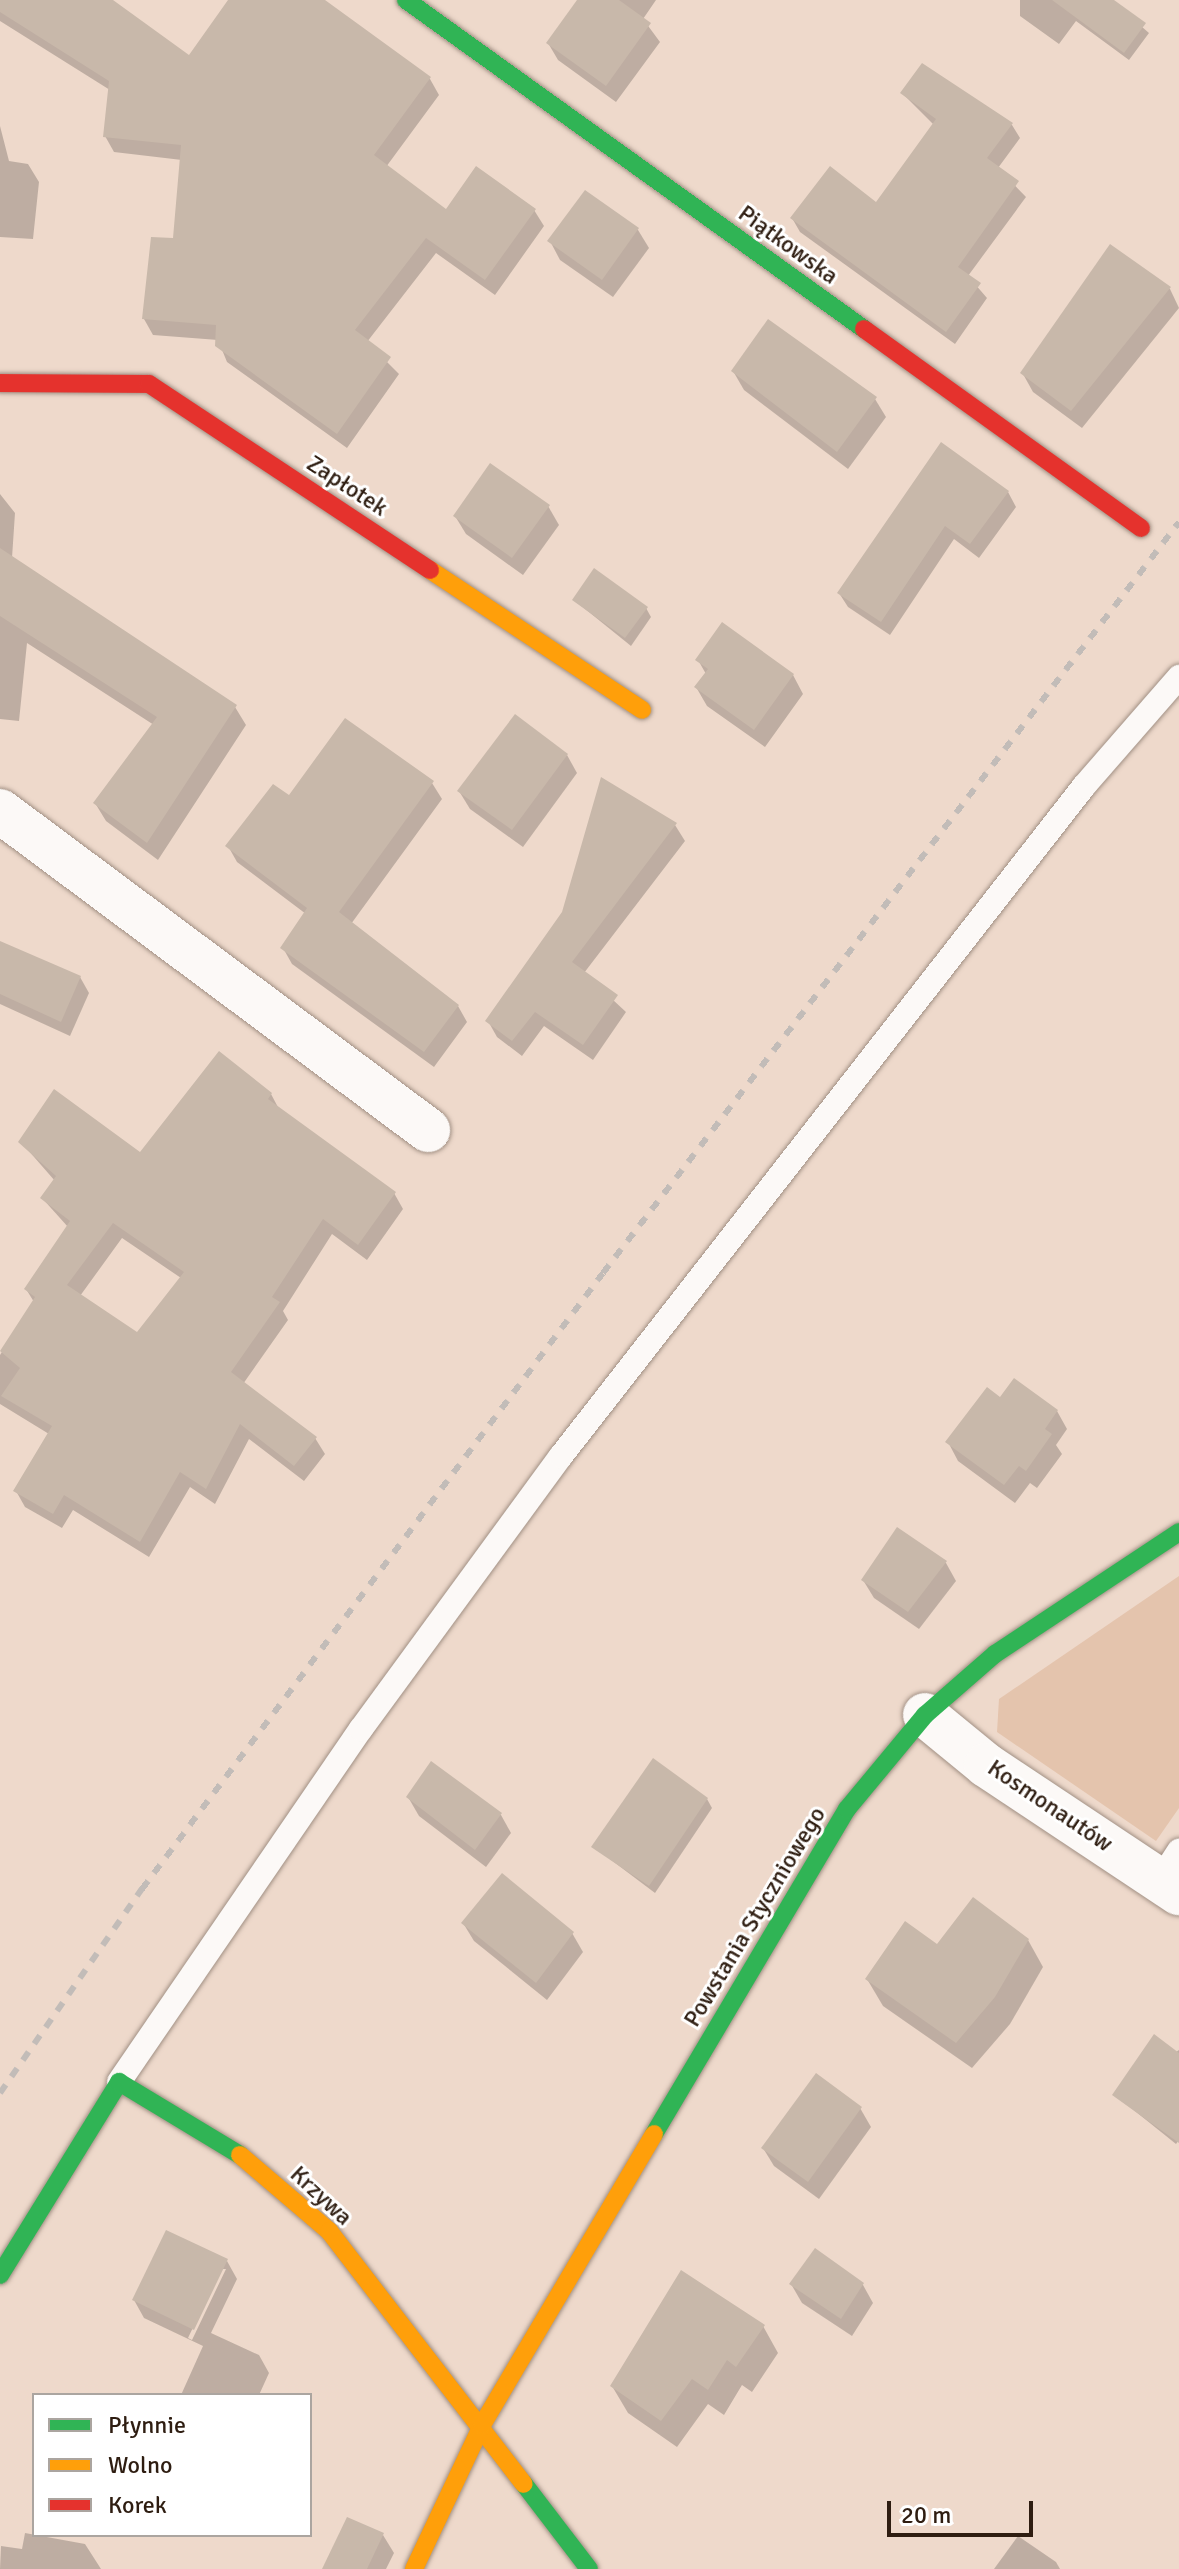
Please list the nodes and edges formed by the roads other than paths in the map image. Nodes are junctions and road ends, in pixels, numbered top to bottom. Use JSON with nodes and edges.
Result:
{"nodes":[{"id":1,"x":406,"y":0,"type":"edge"},
{"id":2,"x":0,"y":383,"type":"edge"},
{"id":3,"x":1141,"y":528,"type":"dead end"},
{"id":4,"x":1179,"y":677,"type":"edge"},
{"id":5,"x":642,"y":710,"type":"dead end"},
{"id":6,"x":0,"y":811,"type":"edge"},
{"id":7,"x":428,"y":1130,"type":"dead end"},
{"id":8,"x":1179,"y":1532,"type":"edge"},
{"id":9,"x":925,"y":1715,"type":"junction"},
{"id":10,"x":1173,"y":1874,"type":"edge"},
{"id":11,"x":119,"y":2082,"type":"junction"},
{"id":12,"x":0,"y":2275,"type":"edge"},
{"id":13,"x":482,"y":2425,"type":"junction"},
{"id":14,"x":414,"y":2569,"type":"edge"},
{"id":15,"x":589,"y":2569,"type":"edge"}],
"edges":[{"from":1,"to":3,"type":"street","name":"Piątkowska"},
{"from":2,"to":5,"type":"street","name":"Zapłotek"},
{"from":4,"to":11,"type":"lane"},
{"from":6,"to":7,"type":"street"},
{"from":8,"to":9,"type":"street","name":"Powstania Styczniowego"},
{"from":9,"to":10,"type":"street","name":"Kosmonautów"},
{"from":9,"to":13,"type":"street","name":"Powstania Styczniowego"},
{"from":11,"to":12,"type":"street"},
{"from":11,"to":13,"type":"street","name":"Krzywa"},
{"from":13,"to":14,"type":"street","name":"Powstania Styczniowego"},
{"from":13,"to":15,"type":"street","name":"Krzywa"}]}
